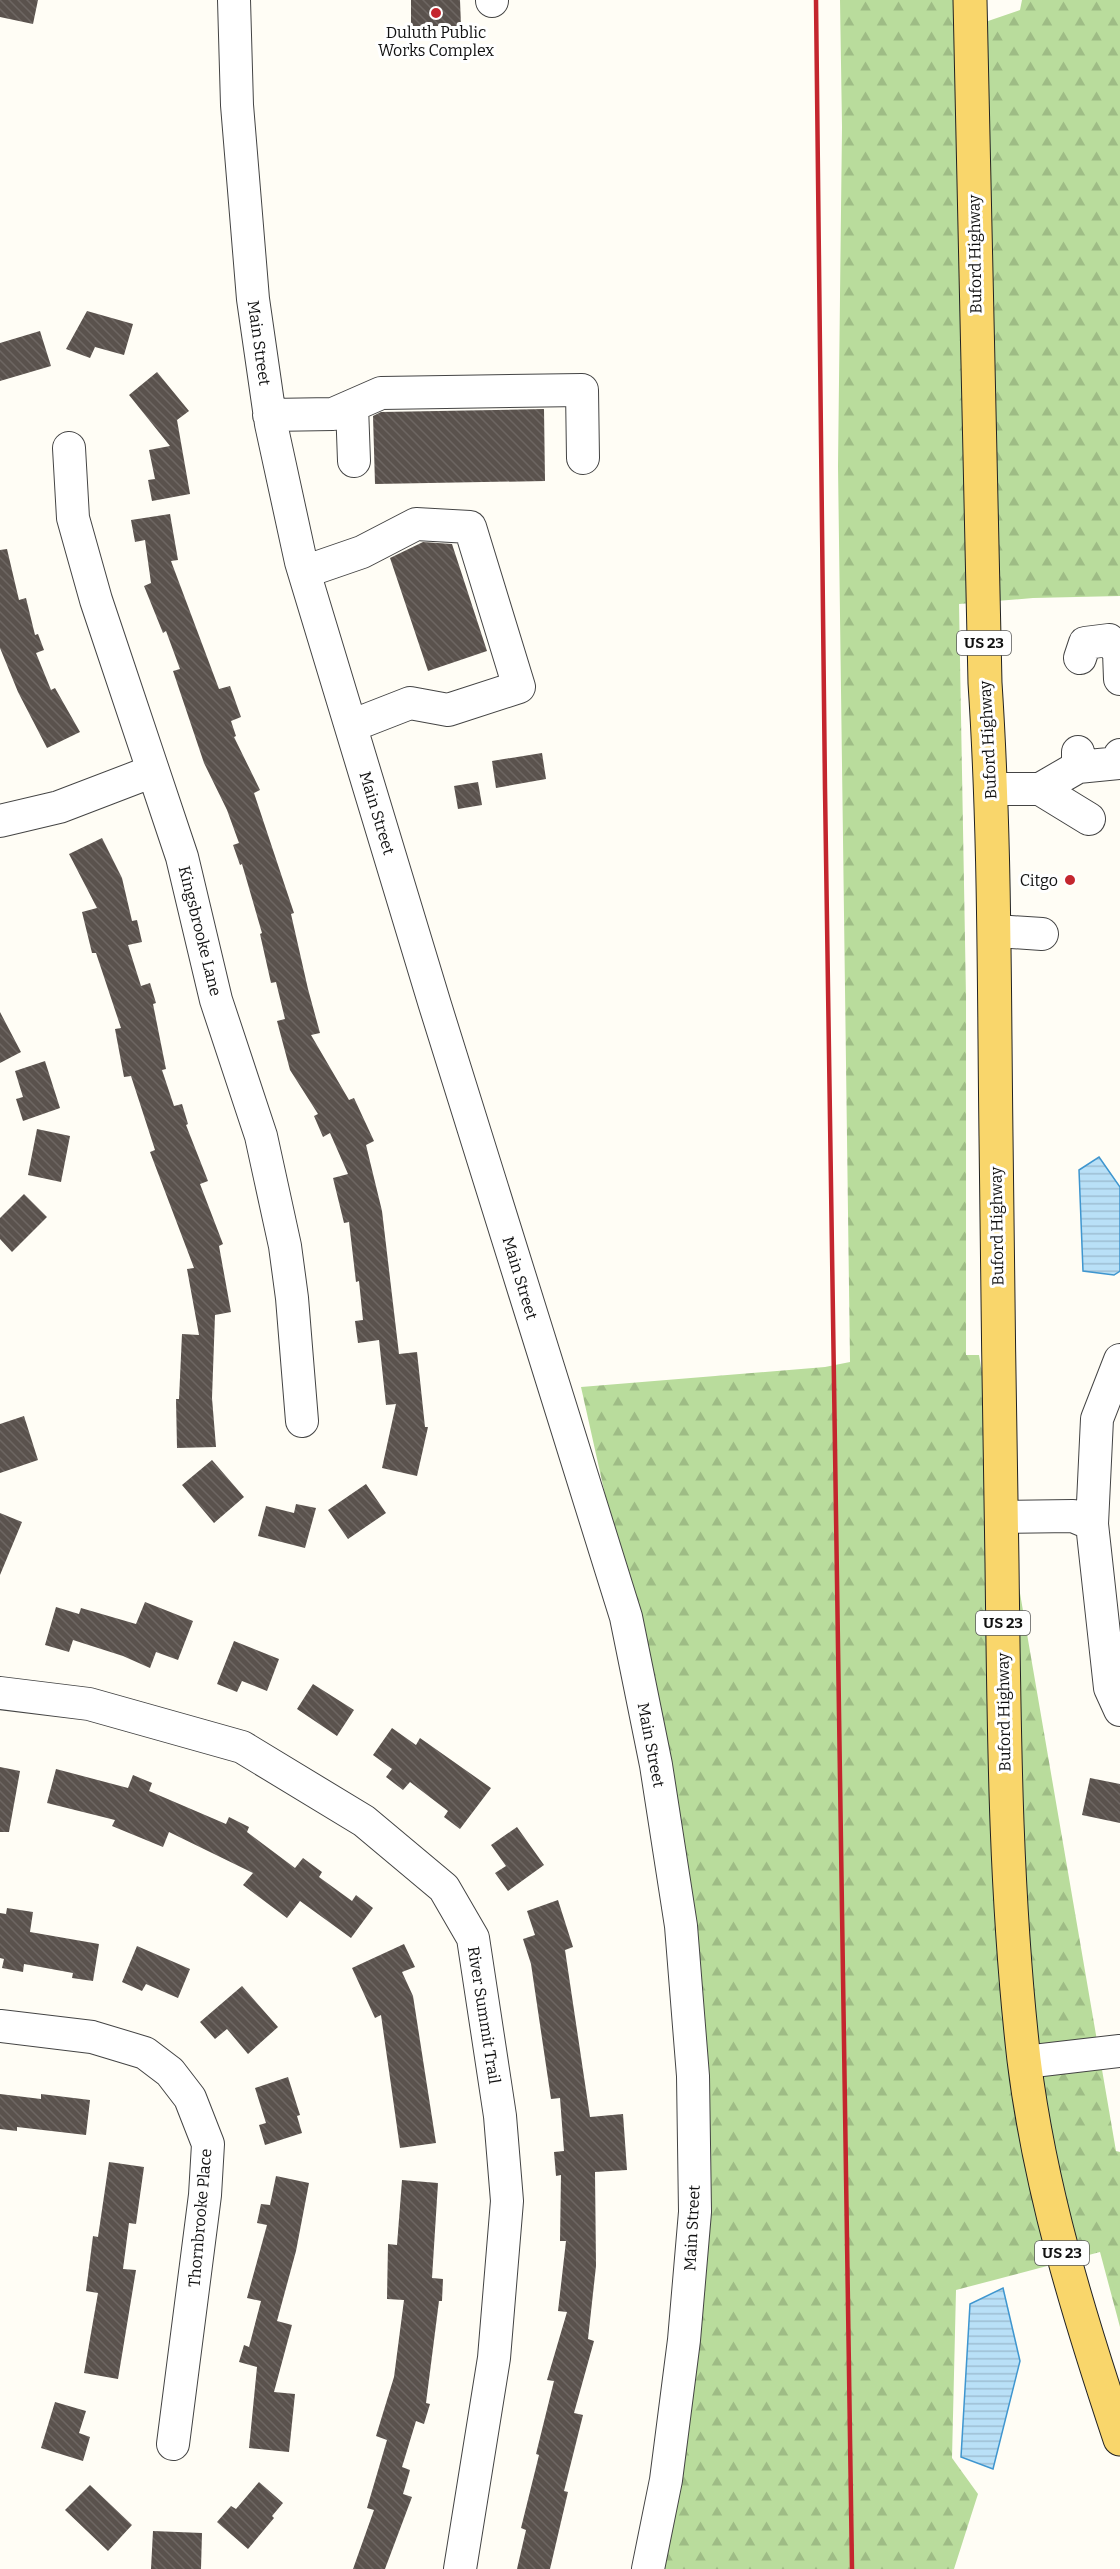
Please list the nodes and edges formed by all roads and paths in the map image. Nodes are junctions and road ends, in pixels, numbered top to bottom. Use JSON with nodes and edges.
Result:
{"nodes":[{"id":1,"x":234,"y":0,"type":"edge"},
{"id":2,"x":970,"y":0,"type":"edge"},
{"id":3,"x":352,"y":406,"type":"junction"},
{"id":4,"x":269,"y":415,"type":"junction"},
{"id":5,"x":69,"y":448,"type":"dead end"},
{"id":6,"x":583,"y":458,"type":"dead end"},
{"id":7,"x":354,"y":460,"type":"dead end"},
{"id":8,"x":304,"y":572,"type":"junction"},
{"id":9,"x":1080,"y":658,"type":"dead end"},
{"id":10,"x":1120,"y":679,"type":"edge"},
{"id":11,"x":351,"y":726,"type":"junction"},
{"id":12,"x":1120,"y":754,"type":"edge"},
{"id":13,"x":153,"y":771,"type":"junction"},
{"id":14,"x":992,"y":789,"type":"junction"},
{"id":15,"x":1040,"y":789,"type":"junction"},
{"id":16,"x":1089,"y":819,"type":"dead end"},
{"id":17,"x":0,"y":821,"type":"edge"},
{"id":18,"x":996,"y":931,"type":"junction"},
{"id":19,"x":1042,"y":934,"type":"dead end"},
{"id":20,"x":1120,"y":1360,"type":"edge"},
{"id":21,"x":302,"y":1421,"type":"dead end"},
{"id":22,"x":1002,"y":1517,"type":"junction"},
{"id":23,"x":1092,"y":1524,"type":"junction"},
{"id":24,"x":0,"y":1693,"type":"edge"},
{"id":25,"x":1120,"y":1710,"type":"edge"},
{"id":26,"x":0,"y":2026,"type":"edge"},
{"id":27,"x":1120,"y":2051,"type":"edge"},
{"id":28,"x":1025,"y":2062,"type":"junction"},
{"id":29,"x":1120,"y":2439,"type":"edge"},
{"id":30,"x":174,"y":2444,"type":"dead end"},
{"id":31,"x":460,"y":2569,"type":"edge"},
{"id":32,"x":648,"y":2569,"type":"edge"}],
"edges":[{"from":1,"to":4,"type":"street","name":"Main Street"},
{"from":2,"to":14,"type":"main road","name":"Buford Highway","number":"US 23"},
{"from":3,"to":4,"type":"street"},
{"from":3,"to":6,"type":"street"},
{"from":3,"to":7,"type":"street"},
{"from":4,"to":8,"type":"street","name":"Main Street"},
{"from":5,"to":13,"type":"street","name":"Kingsbrooke Lane"},
{"from":8,"to":11,"type":"street","name":"Main Street"},
{"from":8,"to":11,"type":"street"},
{"from":9,"to":10,"type":"street"},
{"from":11,"to":32,"type":"street","name":"Main Street"},
{"from":12,"to":15,"type":"street"},
{"from":13,"to":17,"type":"street"},
{"from":13,"to":21,"type":"street","name":"Kingsbrooke Lane"},
{"from":14,"to":15,"type":"street"},
{"from":14,"to":18,"type":"main road","name":"Buford Highway","number":"US 23"},
{"from":15,"to":16,"type":"street"},
{"from":18,"to":19,"type":"street"},
{"from":18,"to":22,"type":"main road","name":"Buford Highway","number":"US 23"},
{"from":20,"to":23,"type":"street"},
{"from":22,"to":23,"type":"street"},
{"from":22,"to":28,"type":"main road","name":"Buford Highway","number":"US 23"},
{"from":23,"to":25,"type":"street"},
{"from":24,"to":31,"type":"street","name":"River Summit Trail"},
{"from":26,"to":30,"type":"street","name":"Thornbrooke Place"},
{"from":27,"to":28,"type":"street"},
{"from":28,"to":29,"type":"main road","name":"Buford Highway","number":"US 23"}]}
